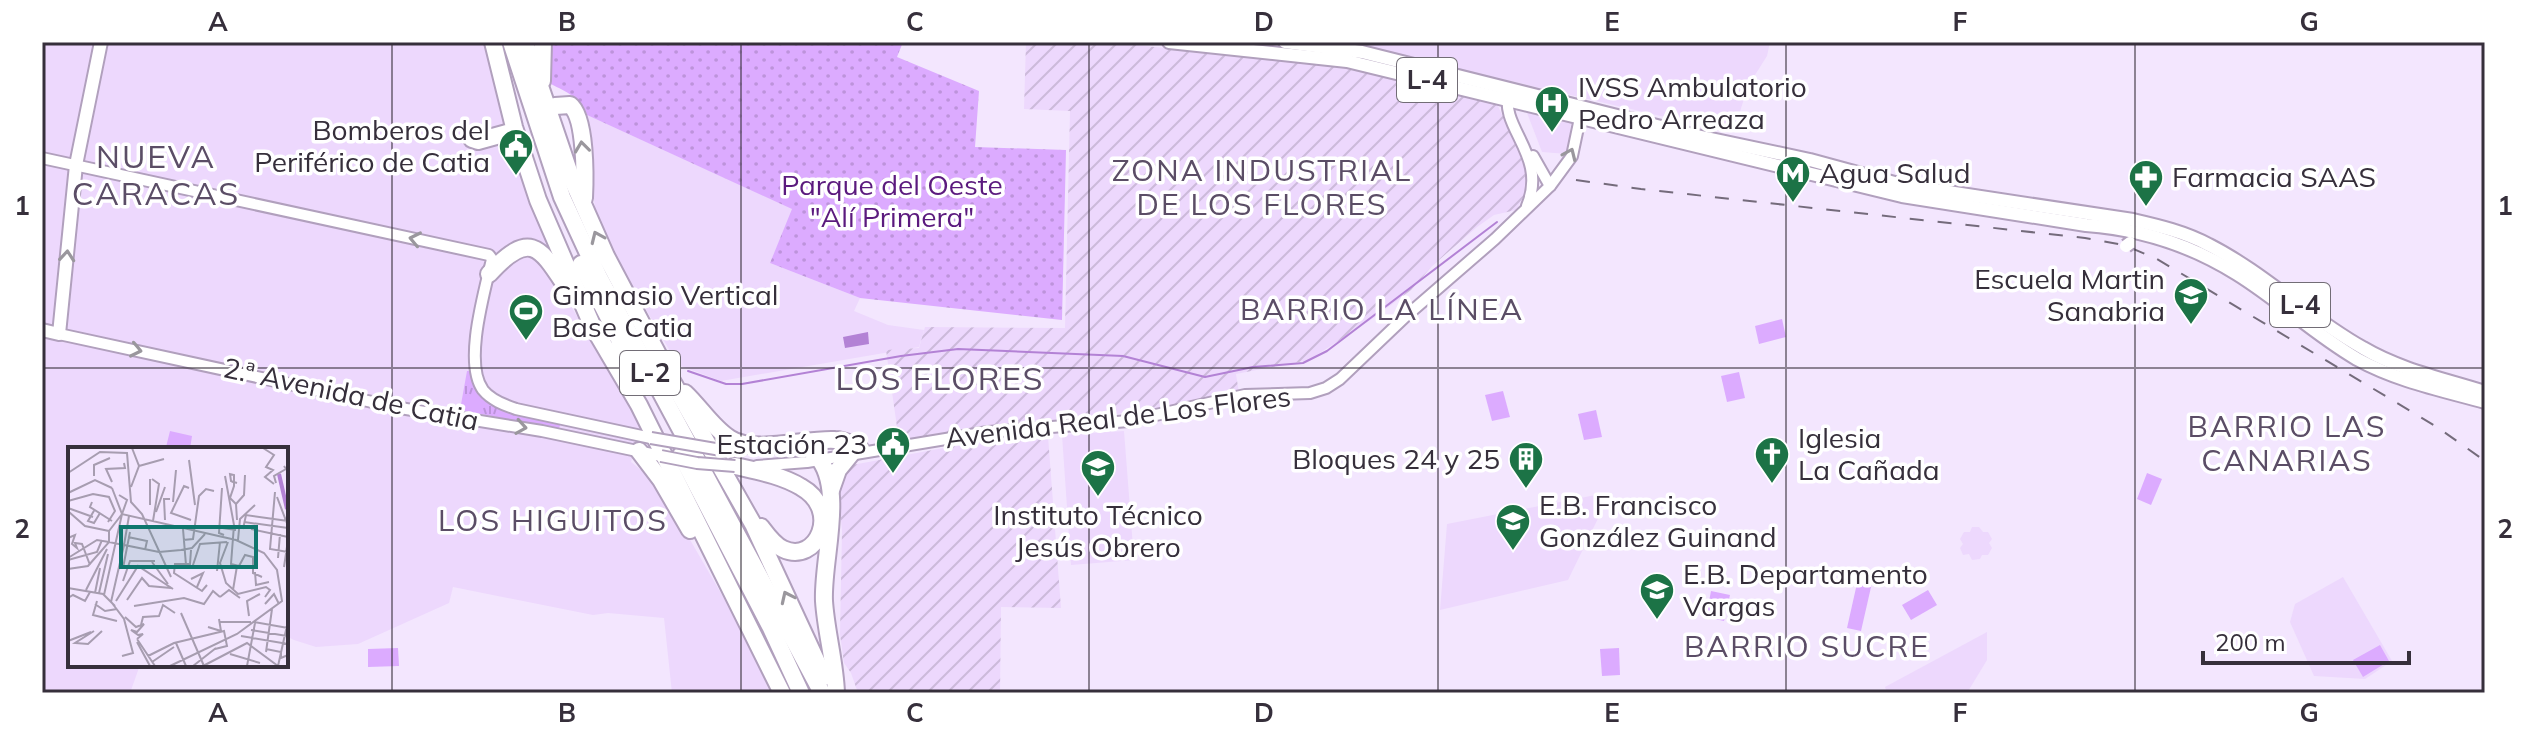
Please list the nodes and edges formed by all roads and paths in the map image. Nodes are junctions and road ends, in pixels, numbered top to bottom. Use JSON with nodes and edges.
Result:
{"nodes":[{"id":1,"x":101,"y":42,"type":"edge"},
{"id":2,"x":511,"y":42,"type":"edge"},
{"id":3,"x":525,"y":42,"type":"edge"},
{"id":4,"x":543,"y":42,"type":"edge"},
{"id":5,"x":1169,"y":42,"type":"edge"},
{"id":6,"x":1285,"y":42,"type":"edge"},
{"id":7,"x":496,"y":47,"type":"edge"},
{"id":8,"x":519,"y":65,"type":"junction"},
{"id":9,"x":1509,"y":94,"type":"junction"},
{"id":10,"x":547,"y":99,"type":"junction"},
{"id":11,"x":1580,"y":118,"type":"junction"},
{"id":12,"x":507,"y":133,"type":"dead end"},
{"id":13,"x":472,"y":139,"type":"dead end"},
{"id":14,"x":1525,"y":147,"type":"junction"},
{"id":15,"x":42,"y":158,"type":"edge"},
{"id":16,"x":76,"y":165,"type":"junction"},
{"id":17,"x":1533,"y":178,"type":"junction"},
{"id":18,"x":1547,"y":188,"type":"junction"},
{"id":19,"x":584,"y":208,"type":"junction"},
{"id":20,"x":1526,"y":208,"type":"junction"},
{"id":21,"x":2149,"y":235,"type":"junction"},
{"id":22,"x":2128,"y":244,"type":"dead end"},
{"id":23,"x":489,"y":274,"type":"junction"},
{"id":24,"x":592,"y":325,"type":"junction"},
{"id":25,"x":42,"y":330,"type":"edge"},
{"id":26,"x":59,"y":334,"type":"junction"},
{"id":27,"x":618,"y":336,"type":"junction"},
{"id":28,"x":672,"y":381,"type":"junction"},
{"id":29,"x":2485,"y":392,"type":"edge"},
{"id":30,"x":633,"y":394,"type":"junction"},
{"id":31,"x":2485,"y":402,"type":"edge"},
{"id":32,"x":807,"y":447,"type":"junction"},
{"id":33,"x":855,"y":450,"type":"junction"},
{"id":34,"x":639,"y":451,"type":"junction"},
{"id":35,"x":661,"y":456,"type":"joint"},
{"id":36,"x":726,"y":458,"type":"junction"},
{"id":37,"x":820,"y":459,"type":"junction"},
{"id":38,"x":830,"y":491,"type":"junction"},
{"id":39,"x":739,"y":499,"type":"junction"},
{"id":40,"x":743,"y":547,"type":"junction"},
{"id":41,"x":774,"y":620,"type":"junction"},
{"id":42,"x":747,"y":622,"type":"junction"},
{"id":43,"x":782,"y":693,"type":"edge"},
{"id":44,"x":801,"y":693,"type":"edge"},
{"id":45,"x":822,"y":693,"type":"edge"},
{"id":46,"x":834,"y":693,"type":"edge"}],
"edges":[{"from":1,"to":16,"type":"main road"},
{"from":2,"to":8,"type":"highway","number":"L-2"},
{"from":3,"to":10,"type":"highway","number":"L-2"},
{"from":4,"to":10,"type":"highway"},
{"from":5,"to":9,"type":"main road","number":"L-4"},
{"from":6,"to":9,"type":"main road","number":"L-4"},
{"from":7,"to":24,"type":"highway","number":"L-2"},
{"from":7,"to":27,"type":"highway","number":"L-2"},
{"from":8,"to":10,"type":"highway","number":"L-2"},
{"from":8,"to":40,"type":"highway","number":"L-2"},
{"from":9,"to":11,"type":"main road","number":"L-4"},
{"from":9,"to":14,"type":"street"},
{"from":9,"to":29,"type":"main road","number":"L-4"},
{"from":10,"to":19,"type":"highway","number":"L-2"},
{"from":19,"to":10,"type":"highway","one_way":true},
{"from":18,"to":11,"type":"street","name":"Avenida Real de Los Flores","one_way":true},
{"from":11,"to":21,"type":"main road","number":"L-4"},
{"from":12,"to":13,"type":"highway"},
{"from":14,"to":17,"type":"street"},
{"from":14,"to":18,"type":"street"},
{"from":15,"to":16,"type":"street"},
{"from":23,"to":16,"type":"street","one_way":true},
{"from":26,"to":16,"type":"main road","one_way":true},
{"from":17,"to":18,"type":"street"},
{"from":17,"to":20,"type":"street"},
{"from":18,"to":20,"type":"street","name":"Avenida Real de Los Flores"},
{"from":28,"to":19,"type":"highway","number":"L-2","one_way":true},
{"from":20,"to":33,"type":"street","name":"Avenida Real de Los Flores"},
{"from":21,"to":22,"type":"main road"},
{"from":21,"to":31,"type":"main road","number":"L-4"},
{"from":23,"to":24,"type":"highway"},
{"from":23,"to":36,"type":"street","name":"Avenida Real de Los Flores","bridge":true},
{"from":24,"to":30,"type":"highway","number":"L-2"},
{"from":25,"to":26,"type":"main road","name":"2.ª Avenida de Catia"},
{"from":26,"to":34,"type":"street","name":"2.ª Avenida de Catia","one_way":true},
{"from":27,"to":30,"type":"highway","number":"L-2"},
{"from":27,"to":41,"type":"highway","number":"L-2"},
{"from":28,"to":33,"type":"highway"},
{"from":28,"to":36,"type":"highway","number":"L-2"},
{"from":30,"to":42,"type":"highway","number":"L-2"},
{"from":32,"to":33,"type":"street","name":"Avenida Real de Los Flores"},
{"from":32,"to":36,"type":"street","name":"Avenida Real de Los Flores"},
{"from":32,"to":37,"type":"highway"},
{"from":33,"to":37,"type":"street","name":"Avenida Real de Los Flores"},
{"from":33,"to":38,"type":"highway"},
{"from":34,"to":35,"type":"street","name":"2.ª Avenida de Catia"},
{"from":34,"to":42,"type":"highway"},
{"from":35,"to":36,"type":"street","name":"Avenida Real de Los Flores","bridge":true},
{"from":36,"to":37,"type":"street","name":"Avenida Real de Los Flores"},
{"from":36,"to":39,"type":"highway","number":"L-2"},
{"from":36,"to":39,"type":"highway"},
{"from":36,"to":40,"type":"highway","number":"L-2"},
{"from":37,"to":38,"type":"highway"},
{"from":38,"to":46,"type":"highway"},
{"from":46,"to":39,"type":"highway","number":"L-2","one_way":true},
{"from":40,"to":41,"type":"highway","number":"L-2"},
{"from":41,"to":44,"type":"highway","number":"L-2"},
{"from":41,"to":45,"type":"highway","number":"L-2"},
{"from":42,"to":43,"type":"highway","number":"L-2"}]}
